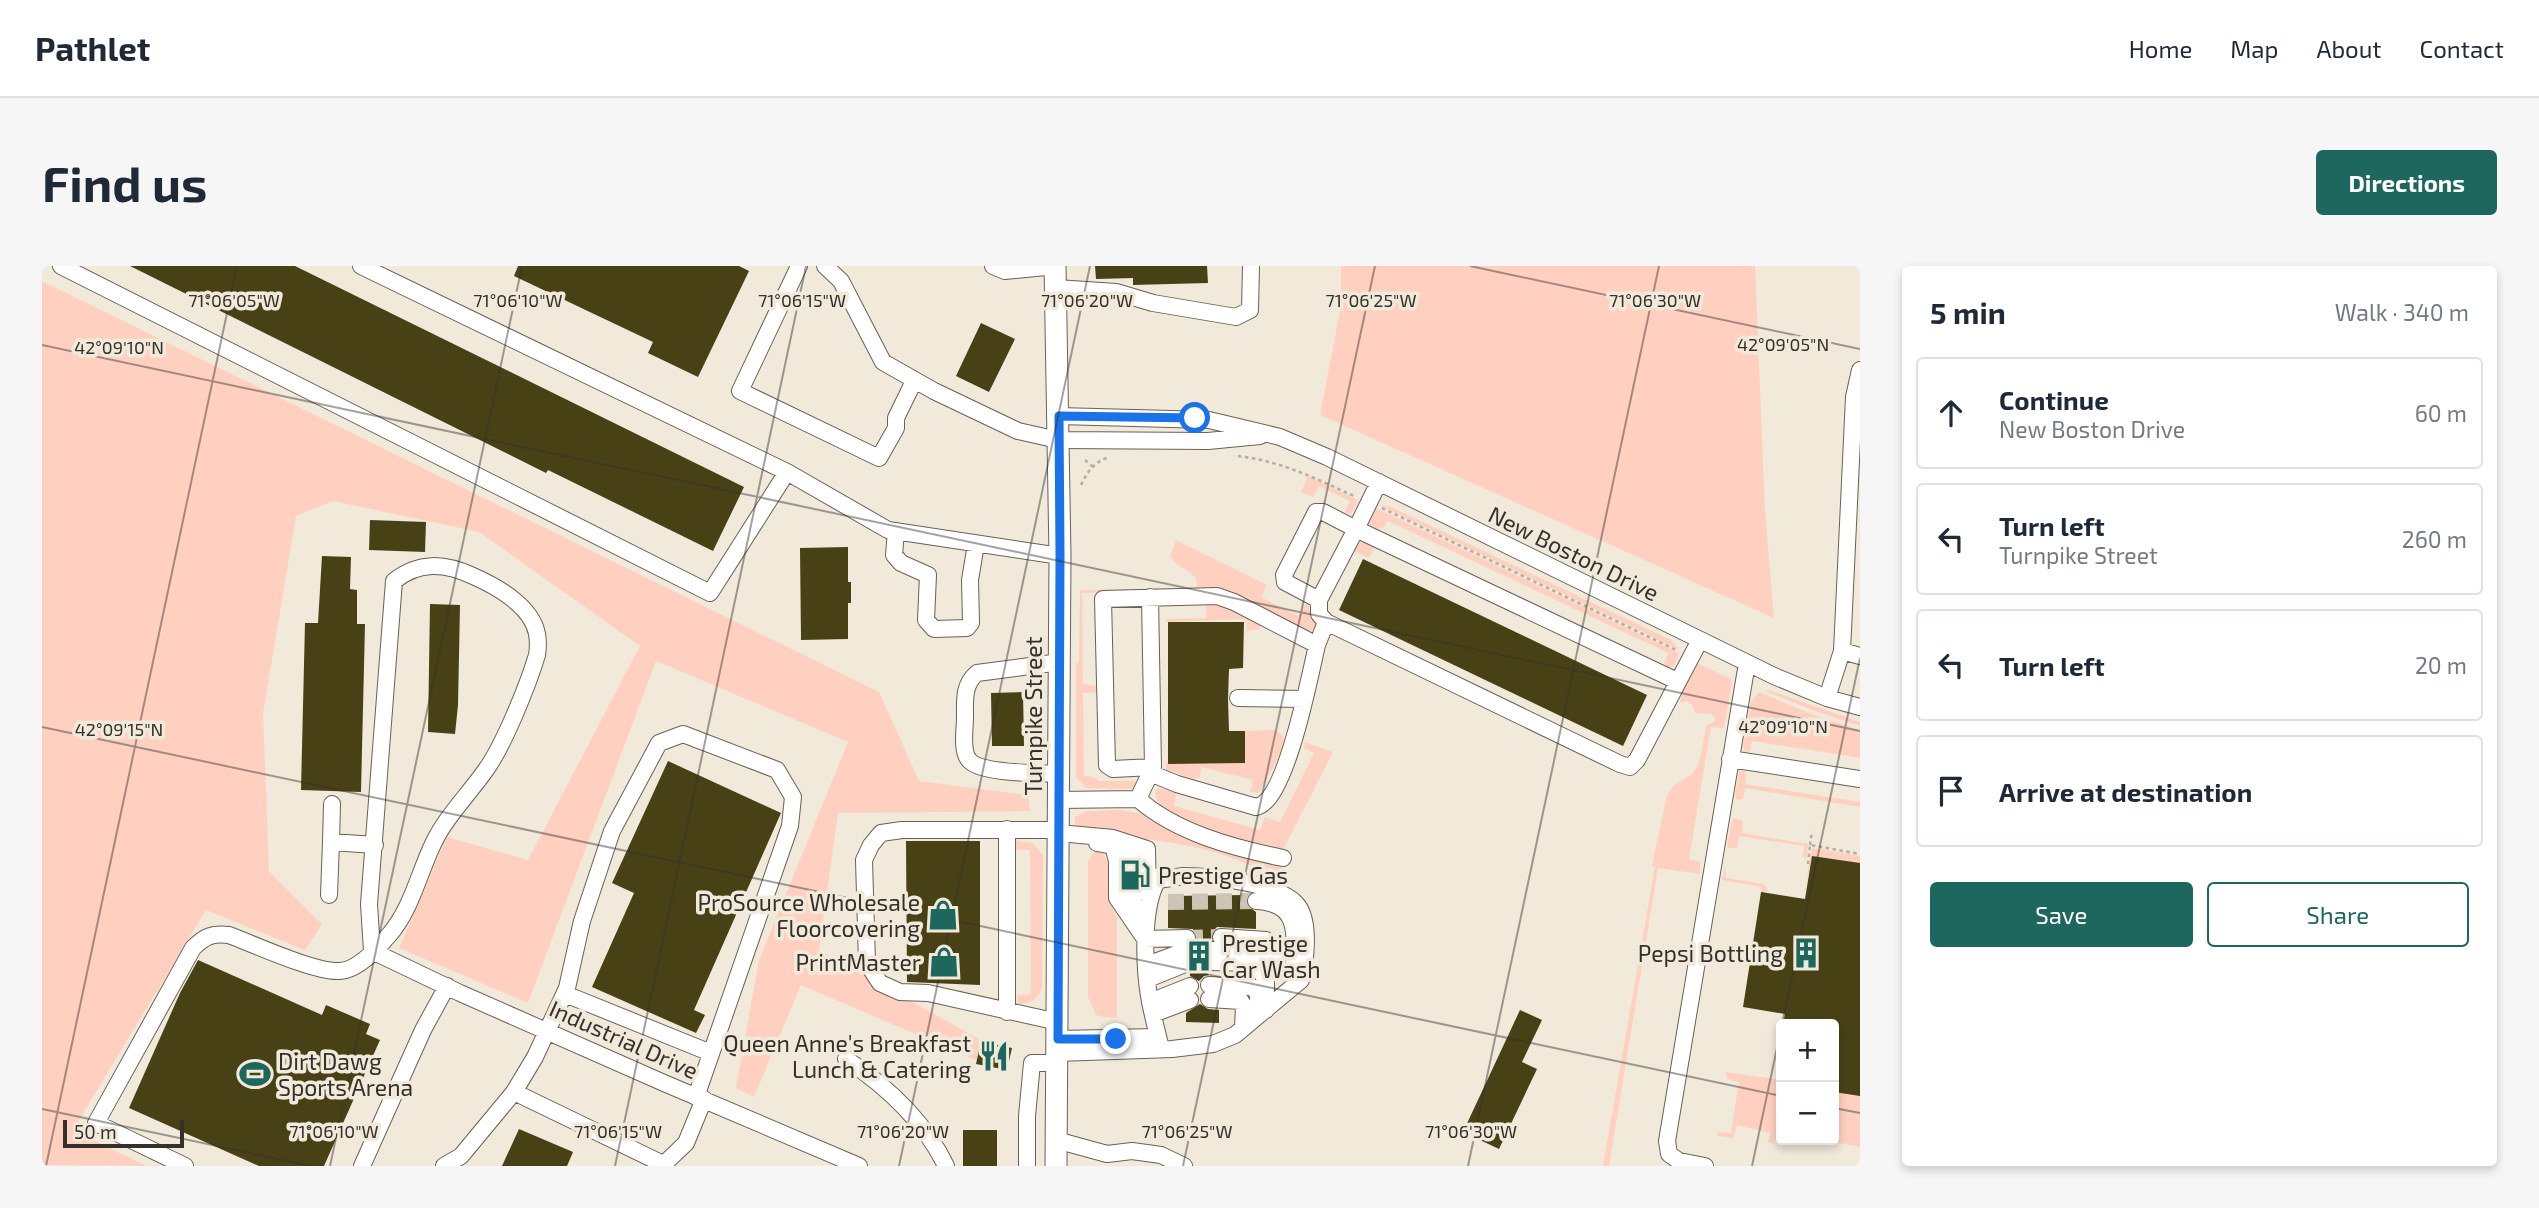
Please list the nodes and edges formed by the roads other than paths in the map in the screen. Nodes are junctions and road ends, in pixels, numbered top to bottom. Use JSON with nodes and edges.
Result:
{"nodes":[{"id":1,"x":61,"y":266,"type":"edge"},
{"id":2,"x":361,"y":266,"type":"edge"},
{"id":3,"x":799,"y":266,"type":"edge"},
{"id":4,"x":825,"y":266,"type":"edge"},
{"id":5,"x":993,"y":266,"type":"edge"},
{"id":6,"x":1251,"y":266,"type":"edge"},
{"id":7,"x":1056,"y":273,"type":"edge"},
{"id":8,"x":1860,"y":370,"type":"edge"},
{"id":9,"x":914,"y":381,"type":"junction"},
{"id":10,"x":1059,"y":416,"type":"junction"},
{"id":11,"x":1269,"y":435,"type":"junction"},
{"id":12,"x":1058,"y":439,"type":"junction"},
{"id":13,"x":787,"y":471,"type":"junction"},
{"id":14,"x":1379,"y":482,"type":"junction"},
{"id":15,"x":1356,"y":528,"type":"junction"},
{"id":16,"x":896,"y":531,"type":"junction"},
{"id":17,"x":976,"y":544,"type":"junction"},
{"id":18,"x":1060,"y":556,"type":"junction"},
{"id":19,"x":1150,"y":597,"type":"junction"},
{"id":20,"x":1319,"y":600,"type":"junction"},
{"id":21,"x":1326,"y":622,"type":"junction"},
{"id":22,"x":1700,"y":640,"type":"junction"},
{"id":23,"x":1317,"y":645,"type":"junction"},
{"id":24,"x":1842,"y":651,"type":"junction"},
{"id":25,"x":1860,"y":656,"type":"edge"},
{"id":26,"x":1060,"y":662,"type":"junction"},
{"id":27,"x":1747,"y":663,"type":"junction"},
{"id":28,"x":1677,"y":681,"type":"junction"},
{"id":29,"x":1238,"y":698,"type":"dead end"},
{"id":30,"x":1827,"y":698,"type":"junction"},
{"id":31,"x":1304,"y":699,"type":"junction"},
{"id":32,"x":1860,"y":707,"type":"edge"},
{"id":33,"x":1730,"y":759,"type":"junction"},
{"id":34,"x":1152,"y":770,"type":"junction"},
{"id":35,"x":1059,"y":774,"type":"junction"},
{"id":36,"x":1860,"y":779,"type":"edge"},
{"id":37,"x":1138,"y":799,"type":"junction"},
{"id":38,"x":1059,"y":800,"type":"junction"},
{"id":39,"x":332,"y":804,"type":"dead end"},
{"id":40,"x":1007,"y":829,"type":"junction"},
{"id":41,"x":1059,"y":835,"type":"junction"},
{"id":42,"x":331,"y":842,"type":"junction"},
{"id":43,"x":1113,"y":842,"type":"junction"},
{"id":44,"x":375,"y":845,"type":"junction"},
{"id":45,"x":1283,"y":858,"type":"dead end"},
{"id":46,"x":329,"y":895,"type":"dead end"},
{"id":47,"x":1255,"y":901,"type":"tunnel mouth"},
{"id":48,"x":1168,"y":902,"type":"tunnel mouth"},
{"id":49,"x":1150,"y":907,"type":"junction"},
{"id":50,"x":1221,"y":937,"type":"tunnel mouth"},
{"id":51,"x":1145,"y":939,"type":"junction"},
{"id":52,"x":372,"y":951,"type":"junction"},
{"id":53,"x":1209,"y":956,"type":"dead end"},
{"id":54,"x":1147,"y":972,"type":"junction"},
{"id":55,"x":447,"y":986,"type":"junction"},
{"id":56,"x":1190,"y":993,"type":"dead end"},
{"id":57,"x":565,"y":995,"type":"junction"},
{"id":58,"x":1275,"y":1003,"type":"junction"},
{"id":59,"x":1152,"y":1008,"type":"junction"},
{"id":60,"x":1007,"y":1012,"type":"junction"},
{"id":61,"x":1243,"y":1028,"type":"junction"},
{"id":62,"x":547,"y":1030,"type":"junction"},
{"id":63,"x":1160,"y":1043,"type":"junction"},
{"id":64,"x":1057,"y":1044,"type":"junction"},
{"id":65,"x":711,"y":1053,"type":"junction"},
{"id":66,"x":846,"y":1059,"type":"dead end"},
{"id":67,"x":514,"y":1092,"type":"junction"},
{"id":68,"x":700,"y":1098,"type":"junction"},
{"id":69,"x":1056,"y":1140,"type":"junction"},
{"id":70,"x":1106,"y":1160,"type":"edge"},
{"id":71,"x":663,"y":1165,"type":"edge"},
{"id":72,"x":185,"y":1166,"type":"edge"},
{"id":73,"x":362,"y":1166,"type":"edge"},
{"id":74,"x":444,"y":1166,"type":"edge"},
{"id":75,"x":859,"y":1166,"type":"edge"},
{"id":76,"x":946,"y":1166,"type":"edge"},
{"id":77,"x":1027,"y":1166,"type":"edge"},
{"id":78,"x":1056,"y":1166,"type":"edge"},
{"id":79,"x":1184,"y":1166,"type":"edge"},
{"id":80,"x":1706,"y":1166,"type":"edge"}],
"edges":[{"from":1,"to":13,"type":"street"},
{"from":2,"to":13,"type":"street"},
{"from":3,"to":9,"type":"street"},
{"from":4,"to":9,"type":"street","name":"New Boston Drive"},
{"from":5,"to":7,"type":"street"},
{"from":6,"to":7,"type":"street"},
{"from":7,"to":10,"type":"main road","name":"Turnpike Street"},
{"from":8,"to":24,"type":"street"},
{"from":9,"to":12,"type":"street","name":"New Boston Drive"},
{"from":10,"to":11,"type":"street","name":"New Boston Drive"},
{"from":10,"to":12,"type":"main road","name":"Turnpike Street"},
{"from":11,"to":12,"type":"street","name":"New Boston Drive"},
{"from":11,"to":14,"type":"street","name":"New Boston Drive"},
{"from":12,"to":18,"type":"main road","name":"Turnpike Street"},
{"from":13,"to":16,"type":"street"},
{"from":14,"to":15,"type":"street"},
{"from":14,"to":22,"type":"street","name":"New Boston Drive"},
{"from":15,"to":20,"type":"street"},
{"from":15,"to":20,"type":"street"},
{"from":15,"to":28,"type":"street"},
{"from":16,"to":17,"type":"street"},
{"from":16,"to":17,"type":"street"},
{"from":17,"to":18,"type":"street"},
{"from":18,"to":26,"type":"main road","name":"Turnpike Street"},
{"from":19,"to":23,"type":"street"},
{"from":19,"to":34,"type":"street"},
{"from":19,"to":34,"type":"street"},
{"from":20,"to":21,"type":"street"},
{"from":21,"to":23,"type":"street"},
{"from":21,"to":28,"type":"street"},
{"from":22,"to":27,"type":"street","name":"New Boston Drive"},
{"from":22,"to":28,"type":"street"},
{"from":23,"to":31,"type":"street"},
{"from":24,"to":25,"type":"street"},
{"from":24,"to":30,"type":"street"},
{"from":26,"to":35,"type":"main road","name":"Turnpike Street"},
{"from":26,"to":35,"type":"street"},
{"from":27,"to":30,"type":"street","name":"New Boston Drive"},
{"from":27,"to":33,"type":"street"},
{"from":29,"to":31,"type":"street"},
{"from":30,"to":32,"type":"street","name":"New Boston Drive"},
{"from":31,"to":34,"type":"street"},
{"from":33,"to":36,"type":"street"},
{"from":33,"to":80,"type":"street"},
{"from":34,"to":37,"type":"street"},
{"from":35,"to":38,"type":"main road","name":"Turnpike Street"},
{"from":37,"to":38,"type":"street"},
{"from":37,"to":45,"type":"street"},
{"from":38,"to":41,"type":"main road","name":"Turnpike Street"},
{"from":39,"to":42,"type":"street"},
{"from":40,"to":41,"type":"street"},
{"from":40,"to":60,"type":"street"},
{"from":40,"to":60,"type":"street"},
{"from":41,"to":43,"type":"street"},
{"from":41,"to":64,"type":"main road","name":"Turnpike Street"},
{"from":42,"to":44,"type":"street"},
{"from":42,"to":46,"type":"street"},
{"from":43,"to":51,"type":"street"},
{"from":43,"to":51,"type":"street"},
{"from":43,"to":51,"type":"street"},
{"from":44,"to":52,"type":"street"},
{"from":44,"to":52,"type":"street"},
{"from":47,"to":58,"type":"street"},
{"from":48,"to":49,"type":"street"},
{"from":49,"to":51,"type":"street"},
{"from":49,"to":58,"type":"street"},
{"from":50,"to":58,"type":"street"},
{"from":51,"to":54,"type":"street"},
{"from":51,"to":54,"type":"street"},
{"from":52,"to":55,"type":"street","name":"Industrial Drive"},
{"from":52,"to":72,"type":"street"},
{"from":53,"to":58,"type":"street"},
{"from":54,"to":59,"type":"street"},
{"from":55,"to":62,"type":"street","name":"Industrial Drive"},
{"from":55,"to":73,"type":"street"},
{"from":56,"to":59,"type":"street"},
{"from":57,"to":62,"type":"street"},
{"from":57,"to":65,"type":"street"},
{"from":57,"to":65,"type":"street"},
{"from":58,"to":61,"type":"street"},
{"from":58,"to":61,"type":"street"},
{"from":59,"to":63,"type":"street"},
{"from":60,"to":64,"type":"street"},
{"from":61,"to":63,"type":"street"},
{"from":62,"to":67,"type":"street"},
{"from":62,"to":68,"type":"street","name":"Industrial Drive"},
{"from":63,"to":64,"type":"street"},
{"from":64,"to":69,"type":"main road","name":"Turnpike Street"},
{"from":64,"to":77,"type":"street"},
{"from":65,"to":68,"type":"street"},
{"from":66,"to":76,"type":"street"},
{"from":67,"to":71,"type":"street"},
{"from":67,"to":74,"type":"street"},
{"from":68,"to":71,"type":"street"},
{"from":68,"to":75,"type":"street","name":"Industrial Drive"},
{"from":69,"to":70,"type":"street"},
{"from":69,"to":78,"type":"main road","name":"Turnpike Street"},
{"from":70,"to":79,"type":"street"}]}
